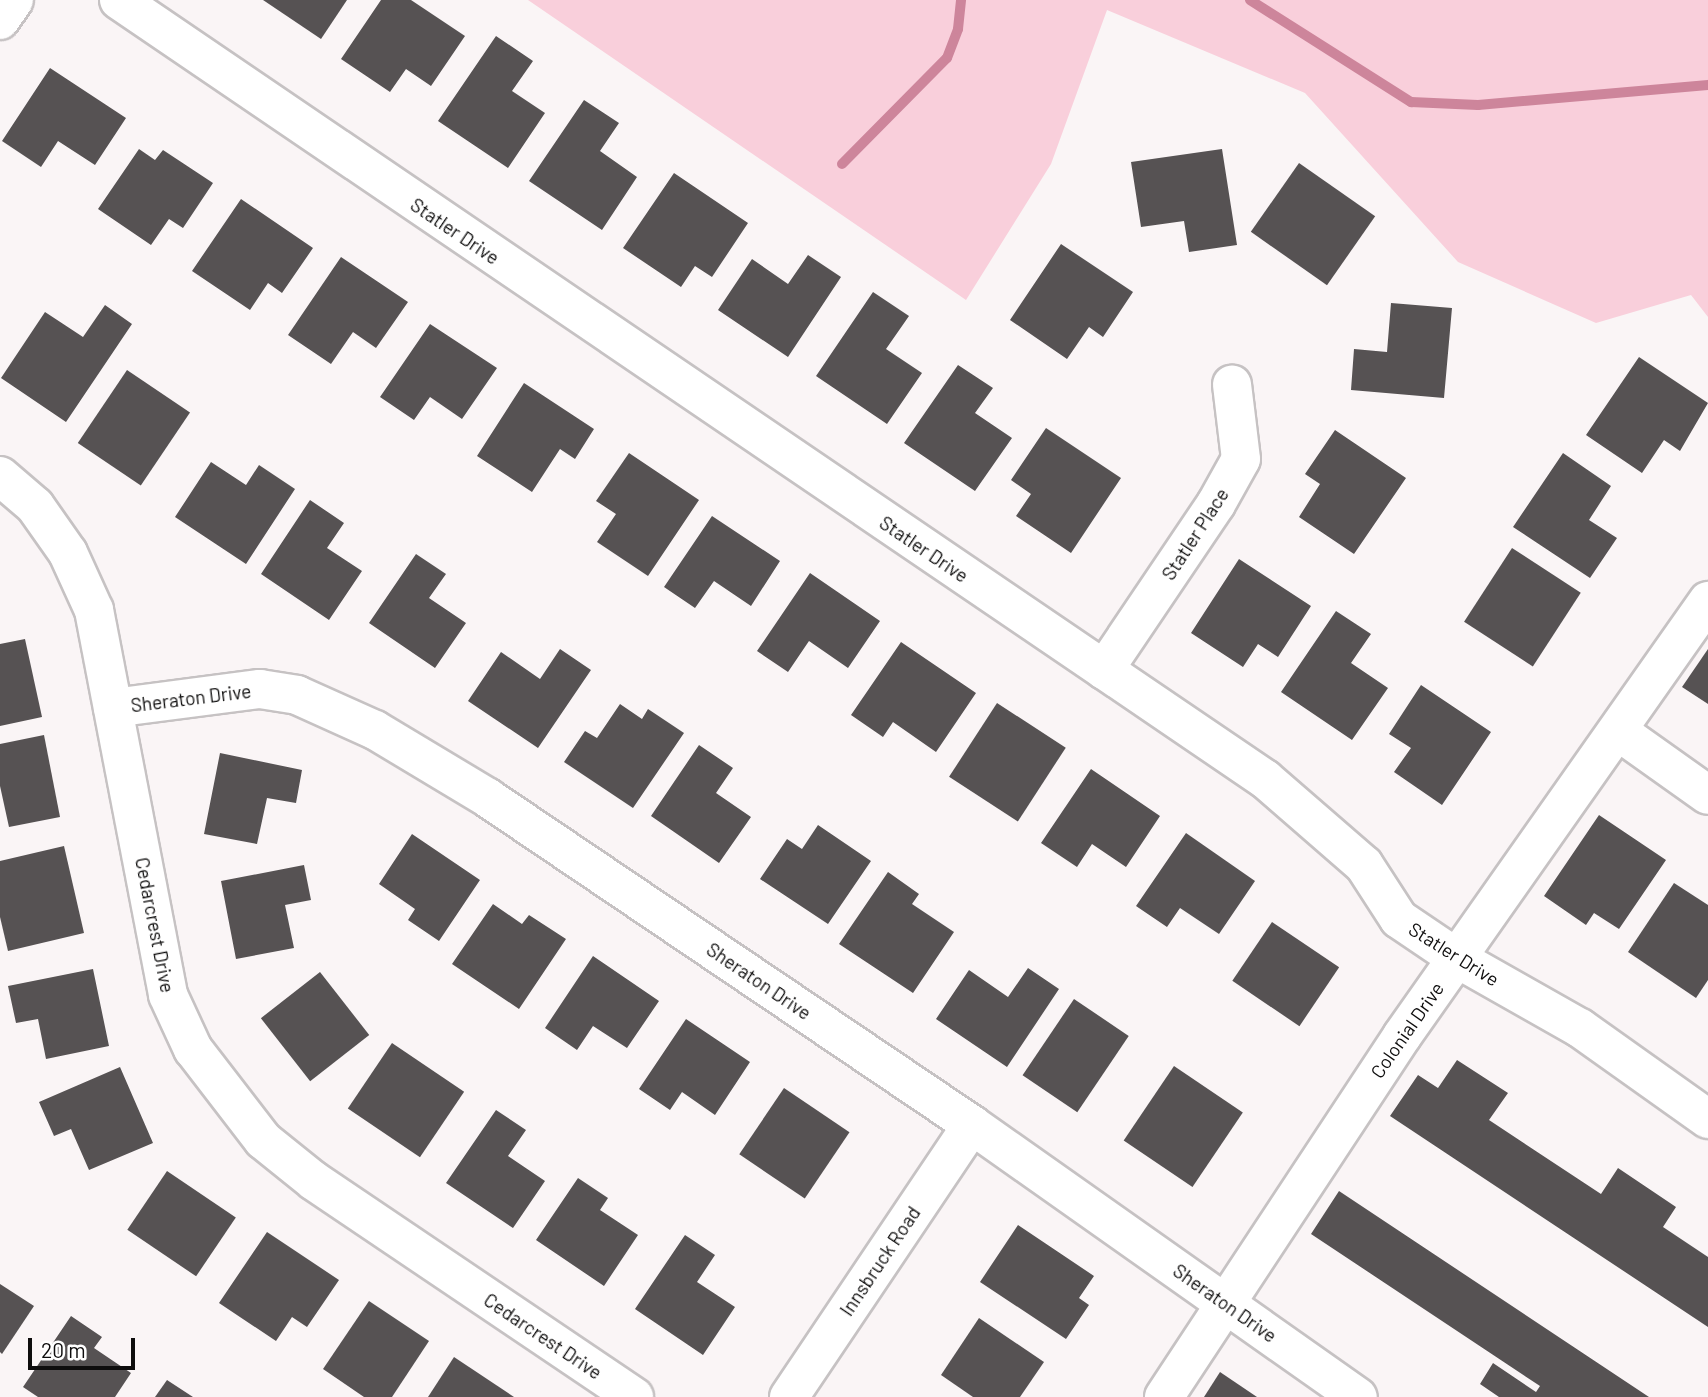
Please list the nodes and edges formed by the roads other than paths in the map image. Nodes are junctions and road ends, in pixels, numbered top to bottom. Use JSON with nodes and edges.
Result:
{"nodes":[{"id":1,"x":13,"y":0,"type":"edge"},
{"id":2,"x":119,"y":0,"type":"edge"},
{"id":3,"x":0,"y":20,"type":"edge"},
{"id":4,"x":1232,"y":384,"type":"dead end"},
{"id":5,"x":0,"y":476,"type":"edge"},
{"id":6,"x":1708,"y":601,"type":"edge"},
{"id":7,"x":1104,"y":670,"type":"junction"},
{"id":8,"x":113,"y":708,"type":"junction"},
{"id":9,"x":1618,"y":731,"type":"junction"},
{"id":10,"x":1708,"y":795,"type":"edge"},
{"id":11,"x":1458,"y":959,"type":"junction"},
{"id":12,"x":1708,"y":1119,"type":"edge"},
{"id":13,"x":972,"y":1125,"type":"junction"},
{"id":14,"x":1226,"y":1303,"type":"junction"},
{"id":15,"x":634,"y":1397,"type":"edge"},
{"id":16,"x":789,"y":1397,"type":"edge"},
{"id":17,"x":1164,"y":1397,"type":"edge"},
{"id":18,"x":1358,"y":1397,"type":"edge"}],
"edges":[{"from":1,"to":3,"type":"street"},
{"from":2,"to":7,"type":"street","name":"Statler Drive"},
{"from":4,"to":7,"type":"street","name":"Statler Place"},
{"from":5,"to":8,"type":"street","name":"Cedarcrest Drive"},
{"from":6,"to":9,"type":"street","name":"Colonial Drive"},
{"from":7,"to":11,"type":"street","name":"Statler Drive"},
{"from":8,"to":13,"type":"street","name":"Sheraton Drive"},
{"from":8,"to":15,"type":"street","name":"Cedarcrest Drive"},
{"from":9,"to":10,"type":"street"},
{"from":9,"to":11,"type":"street","name":"Colonial Drive"},
{"from":11,"to":12,"type":"street","name":"Statler Drive"},
{"from":11,"to":14,"type":"street","name":"Colonial Drive"},
{"from":13,"to":14,"type":"street","name":"Sheraton Drive"},
{"from":13,"to":16,"type":"street","name":"Innsbruck Road"},
{"from":14,"to":17,"type":"street","name":"Colonial Drive"},
{"from":14,"to":18,"type":"street","name":"Sheraton Drive"}]}
